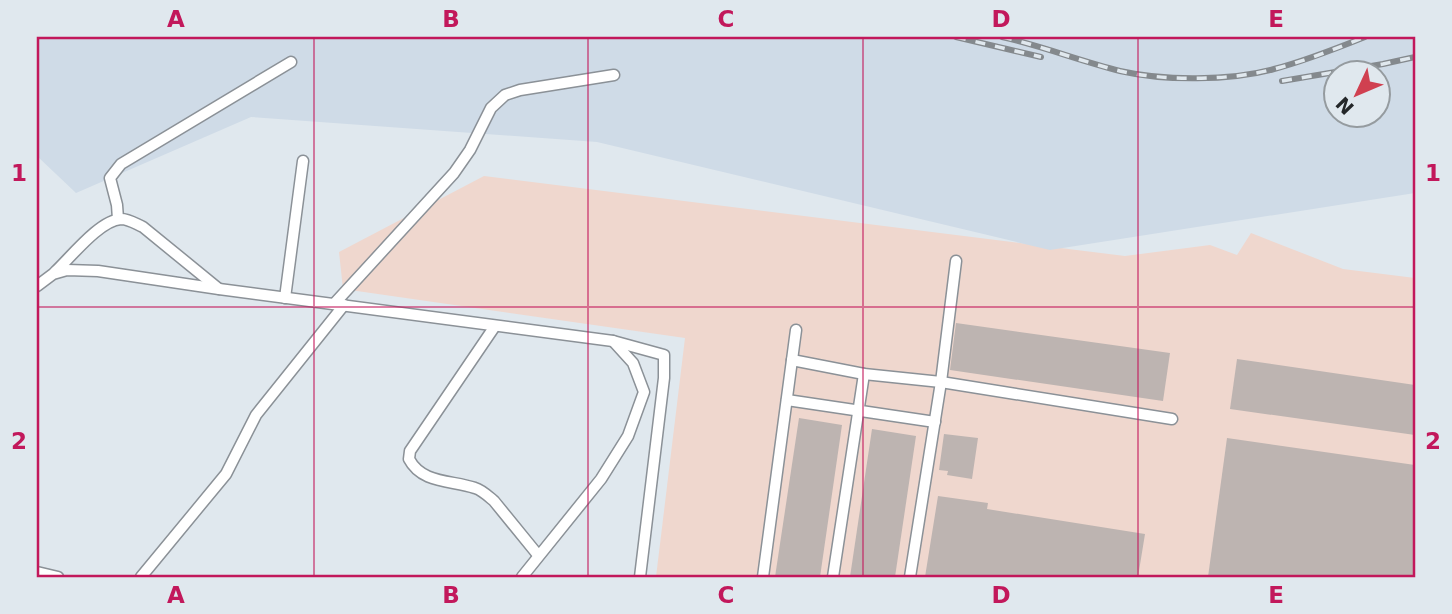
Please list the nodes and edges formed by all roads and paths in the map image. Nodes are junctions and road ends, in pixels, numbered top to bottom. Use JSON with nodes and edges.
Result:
{"nodes":[{"id":1,"x":291,"y":62,"type":"dead end"},
{"id":2,"x":614,"y":75,"type":"dead end"},
{"id":3,"x":303,"y":161,"type":"dead end"},
{"id":4,"x":118,"y":219,"type":"junction"},
{"id":5,"x":956,"y":261,"type":"dead end"},
{"id":6,"x":53,"y":274,"type":"junction"},
{"id":7,"x":37,"y":286,"type":"edge"},
{"id":8,"x":219,"y":289,"type":"junction"},
{"id":9,"x":285,"y":298,"type":"junction"},
{"id":10,"x":339,"y":304,"type":"junction"},
{"id":11,"x":495,"y":326,"type":"junction"},
{"id":12,"x":796,"y":330,"type":"dead end"},
{"id":13,"x":613,"y":341,"type":"junction"},
{"id":14,"x":792,"y":359,"type":"junction"},
{"id":15,"x":864,"y":374,"type":"junction"},
{"id":16,"x":941,"y":382,"type":"junction"},
{"id":17,"x":787,"y":400,"type":"junction"},
{"id":18,"x":859,"y":411,"type":"junction"},
{"id":19,"x":1172,"y":419,"type":"dead end"},
{"id":20,"x":935,"y":422,"type":"junction"},
{"id":21,"x":538,"y":555,"type":"junction"},
{"id":22,"x":37,"y":572,"type":"edge"},
{"id":23,"x":58,"y":577,"type":"edge"},
{"id":24,"x":141,"y":577,"type":"edge"},
{"id":25,"x":522,"y":577,"type":"edge"},
{"id":26,"x":640,"y":577,"type":"edge"},
{"id":27,"x":763,"y":577,"type":"edge"},
{"id":28,"x":834,"y":577,"type":"edge"},
{"id":29,"x":910,"y":577,"type":"edge"}],
"edges":[{"from":1,"to":4,"type":"street"},
{"from":2,"to":10,"type":"street"},
{"from":3,"to":9,"type":"street"},
{"from":4,"to":6,"type":"street"},
{"from":4,"to":8,"type":"street"},
{"from":5,"to":16,"type":"street"},
{"from":6,"to":7,"type":"street"},
{"from":6,"to":8,"type":"street"},
{"from":8,"to":9,"type":"street"},
{"from":9,"to":10,"type":"street"},
{"from":10,"to":11,"type":"street"},
{"from":10,"to":24,"type":"street"},
{"from":11,"to":13,"type":"street"},
{"from":11,"to":21,"type":"street"},
{"from":12,"to":14,"type":"street"},
{"from":13,"to":21,"type":"street"},
{"from":13,"to":26,"type":"street"},
{"from":14,"to":15,"type":"street"},
{"from":14,"to":17,"type":"street"},
{"from":15,"to":16,"type":"street"},
{"from":15,"to":18,"type":"street"},
{"from":16,"to":19,"type":"street"},
{"from":16,"to":20,"type":"street"},
{"from":17,"to":18,"type":"street"},
{"from":17,"to":27,"type":"street"},
{"from":18,"to":20,"type":"street"},
{"from":18,"to":28,"type":"street"},
{"from":20,"to":29,"type":"street"},
{"from":21,"to":25,"type":"street"},
{"from":22,"to":23,"type":"street"}]}
